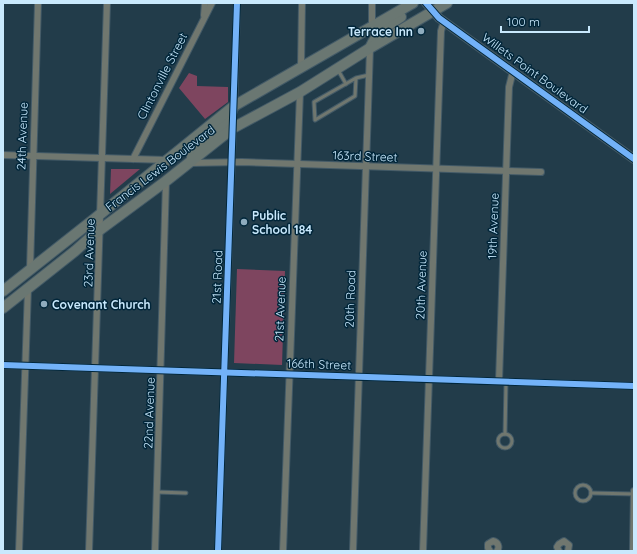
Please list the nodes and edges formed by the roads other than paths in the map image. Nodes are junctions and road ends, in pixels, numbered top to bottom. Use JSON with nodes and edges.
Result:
{"nodes":[{"id":1,"x":38,"y":3,"type":"edge"},
{"id":2,"x":108,"y":3,"type":"edge"},
{"id":3,"x":204,"y":3,"type":"edge"},
{"id":4,"x":212,"y":3,"type":"edge"},
{"id":5,"x":237,"y":3,"type":"edge"},
{"id":6,"x":302,"y":3,"type":"edge"},
{"id":7,"x":372,"y":3,"type":"edge"},
{"id":8,"x":413,"y":3,"type":"edge"},
{"id":9,"x":419,"y":3,"type":"edge"},
{"id":10,"x":426,"y":3,"type":"edge"},
{"id":11,"x":447,"y":3,"type":"edge"},
{"id":12,"x":435,"y":7,"type":"edge"},
{"id":13,"x":204,"y":18,"type":"junction"},
{"id":14,"x":444,"y":21,"type":"junction"},
{"id":15,"x":372,"y":26,"type":"junction"},
{"id":16,"x":370,"y":48,"type":"junction"},
{"id":17,"x":301,"y":68,"type":"junction"},
{"id":18,"x":337,"y":69,"type":"junction"},
{"id":19,"x":513,"y":71,"type":"junction"},
{"id":20,"x":369,"y":75,"type":"junction"},
{"id":21,"x":356,"y":78,"type":"junction"},
{"id":22,"x":346,"y":84,"type":"junction"},
{"id":23,"x":300,"y":92,"type":"junction"},
{"id":24,"x":234,"y":106,"type":"junction"},
{"id":25,"x":233,"y":128,"type":"junction"},
{"id":26,"x":3,"y":155,"type":"edge"},
{"id":27,"x":32,"y":156,"type":"junction"},
{"id":28,"x":101,"y":158,"type":"junction"},
{"id":29,"x":634,"y":158,"type":"edge"},
{"id":30,"x":133,"y":159,"type":"junction"},
{"id":31,"x":167,"y":160,"type":"junction"},
{"id":32,"x":189,"y":163,"type":"junction"},
{"id":33,"x":232,"y":163,"type":"junction"},
{"id":34,"x":298,"y":165,"type":"junction"},
{"id":35,"x":366,"y":167,"type":"junction"},
{"id":36,"x":437,"y":169,"type":"junction"},
{"id":37,"x":506,"y":171,"type":"junction"},
{"id":38,"x":541,"y":172,"type":"dead end"},
{"id":39,"x":166,"y":181,"type":"junction"},
{"id":40,"x":101,"y":214,"type":"junction"},
{"id":41,"x":100,"y":229,"type":"junction"},
{"id":42,"x":30,"y":269,"type":"junction"},
{"id":43,"x":28,"y":288,"type":"junction"},
{"id":44,"x":3,"y":291,"type":"edge"},
{"id":45,"x":3,"y":308,"type":"edge"},
{"id":46,"x":3,"y":365,"type":"edge"},
{"id":47,"x":25,"y":366,"type":"junction"},
{"id":48,"x":95,"y":368,"type":"junction"},
{"id":49,"x":161,"y":370,"type":"junction"},
{"id":50,"x":224,"y":372,"type":"junction"},
{"id":51,"x":289,"y":374,"type":"junction"},
{"id":52,"x":359,"y":377,"type":"junction"},
{"id":53,"x":429,"y":379,"type":"junction"},
{"id":54,"x":499,"y":382,"type":"junction"},
{"id":55,"x":506,"y":382,"type":"junction"},
{"id":56,"x":634,"y":386,"type":"edge"},
{"id":57,"x":506,"y":434,"type":"junction"},
{"id":58,"x":634,"y":490,"type":"edge"},
{"id":59,"x":157,"y":492,"type":"junction"},
{"id":60,"x":186,"y":492,"type":"dead end"},
{"id":61,"x":591,"y":493,"type":"junction"},
{"id":62,"x":634,"y":494,"type":"edge"},
{"id":63,"x":19,"y":551,"type":"edge"},
{"id":64,"x":89,"y":551,"type":"edge"},
{"id":65,"x":155,"y":551,"type":"edge"},
{"id":66,"x":218,"y":551,"type":"edge"},
{"id":67,"x":283,"y":551,"type":"edge"},
{"id":68,"x":353,"y":551,"type":"edge"},
{"id":69,"x":423,"y":551,"type":"edge"},
{"id":70,"x":490,"y":551,"type":"edge"},
{"id":71,"x":497,"y":551,"type":"edge"},
{"id":72,"x":559,"y":551,"type":"edge"},
{"id":73,"x":568,"y":551,"type":"edge"},
{"id":74,"x":633,"y":551,"type":"edge"}],
"edges":[{"from":1,"to":27,"type":"street","name":"24th Avenue"},
{"from":2,"to":28,"type":"street","name":"23rd Avenue"},
{"from":3,"to":13,"type":"street"},
{"from":4,"to":13,"type":"street","name":"Clintonville Street"},
{"from":5,"to":24,"type":"street","name":"21st Road"},
{"from":6,"to":17,"type":"street"},
{"from":7,"to":15,"type":"street"},
{"from":8,"to":15,"type":"main road","name":"Francis Lewis Boulevard"},
{"from":9,"to":16,"type":"main road"},
{"from":10,"to":12,"type":"street","name":"Willets Point Boulevard"},
{"from":11,"to":12,"type":"main road","name":"Francis Lewis Boulevard"},
{"from":12,"to":14,"type":"street","name":"Willets Point Boulevard"},
{"from":12,"to":16,"type":"main road","name":"Francis Lewis Boulevard"},
{"from":13,"to":30,"type":"street","name":"Clintonville Street"},
{"from":14,"to":19,"type":"street","name":"Willets Point Boulevard"},
{"from":14,"to":36,"type":"street","name":"20th Avenue"},
{"from":15,"to":17,"type":"main road","name":"Francis Lewis Boulevard"},
{"from":16,"to":18,"type":"main road","name":"Francis Lewis Boulevard"},
{"from":16,"to":20,"type":"street","name":"20th Road"},
{"from":17,"to":24,"type":"main road","name":"Francis Lewis Boulevard"},
{"from":18,"to":22,"type":"lane"},
{"from":18,"to":23,"type":"main road","name":"Francis Lewis Boulevard"},
{"from":19,"to":29,"type":"street","name":"Willets Point Boulevard"},
{"from":19,"to":37,"type":"street","name":"19th Avenue"},
{"from":20,"to":21,"type":"lane"},
{"from":20,"to":35,"type":"street","name":"20th Road"},
{"from":21,"to":22,"type":"lane"},
{"from":21,"to":22,"type":"lane"},
{"from":23,"to":25,"type":"main road","name":"Francis Lewis Boulevard"},
{"from":23,"to":34,"type":"street","name":"21st Avenue"},
{"from":24,"to":25,"type":"street","name":"21st Road"},
{"from":24,"to":31,"type":"main road","name":"Francis Lewis Boulevard"},
{"from":24,"to":32,"type":"main road"},
{"from":25,"to":32,"type":"main road","name":"Francis Lewis Boulevard"},
{"from":25,"to":33,"type":"street","name":"21st Road"},
{"from":26,"to":27,"type":"street"},
{"from":27,"to":28,"type":"street"},
{"from":27,"to":42,"type":"street","name":"24th Avenue"},
{"from":28,"to":30,"type":"street"},
{"from":28,"to":40,"type":"street","name":"23rd Avenue"},
{"from":30,"to":31,"type":"street"},
{"from":31,"to":40,"type":"main road","name":"Francis Lewis Boulevard"},
{"from":32,"to":33,"type":"street","name":"163rd Street"},
{"from":32,"to":39,"type":"main road","name":"Francis Lewis Boulevard"},
{"from":33,"to":34,"type":"street","name":"163rd Street"},
{"from":33,"to":50,"type":"street","name":"21st Road"},
{"from":34,"to":35,"type":"street","name":"163rd Street"},
{"from":34,"to":51,"type":"street","name":"21st Avenue"},
{"from":35,"to":36,"type":"street","name":"163rd Street"},
{"from":35,"to":52,"type":"street","name":"20th Road"},
{"from":36,"to":37,"type":"street","name":"163rd Street"},
{"from":36,"to":53,"type":"street","name":"20th Avenue"},
{"from":37,"to":38,"type":"street","name":"163rd Street"},
{"from":37,"to":54,"type":"street","name":"19th Avenue"},
{"from":39,"to":41,"type":"main road","name":"Francis Lewis Boulevard"},
{"from":39,"to":49,"type":"street","name":"22nd Avenue"},
{"from":40,"to":41,"type":"street","name":"23rd Avenue"},
{"from":40,"to":42,"type":"main road","name":"Francis Lewis Boulevard"},
{"from":41,"to":43,"type":"main road","name":"Francis Lewis Boulevard"},
{"from":41,"to":48,"type":"street","name":"23rd Avenue"},
{"from":42,"to":44,"type":"main road","name":"Francis Lewis Boulevard"},
{"from":43,"to":45,"type":"main road","name":"Francis Lewis Boulevard"},
{"from":43,"to":47,"type":"street"},
{"from":46,"to":47,"type":"street","name":"166th Street"},
{"from":47,"to":48,"type":"street","name":"166th Street"},
{"from":47,"to":63,"type":"street"},
{"from":48,"to":49,"type":"street","name":"166th Street"},
{"from":48,"to":64,"type":"street","name":"23rd Avenue"},
{"from":49,"to":50,"type":"street","name":"166th Street"},
{"from":49,"to":59,"type":"street","name":"22nd Avenue"},
{"from":50,"to":51,"type":"street","name":"166th Street"},
{"from":50,"to":66,"type":"street","name":"21st Road"},
{"from":51,"to":52,"type":"street","name":"166th Street"},
{"from":51,"to":67,"type":"street","name":"21st Avenue"},
{"from":52,"to":53,"type":"street","name":"166th Street"},
{"from":52,"to":68,"type":"street","name":"20th Road"},
{"from":53,"to":54,"type":"street","name":"166th Street"},
{"from":53,"to":69,"type":"street","name":"20th Avenue"},
{"from":54,"to":55,"type":"street","name":"166th Street"},
{"from":55,"to":56,"type":"street","name":"166th Street"},
{"from":55,"to":57,"type":"lane"},
{"from":57,"to":57,"type":"lane"},
{"from":58,"to":62,"type":"street"},
{"from":59,"to":60,"type":"lane"},
{"from":59,"to":65,"type":"street","name":"22nd Avenue"},
{"from":61,"to":61,"type":"lane"},
{"from":61,"to":62,"type":"lane"},
{"from":62,"to":74,"type":"street"},
{"from":70,"to":71,"type":"street"},
{"from":72,"to":73,"type":"street"}]}
